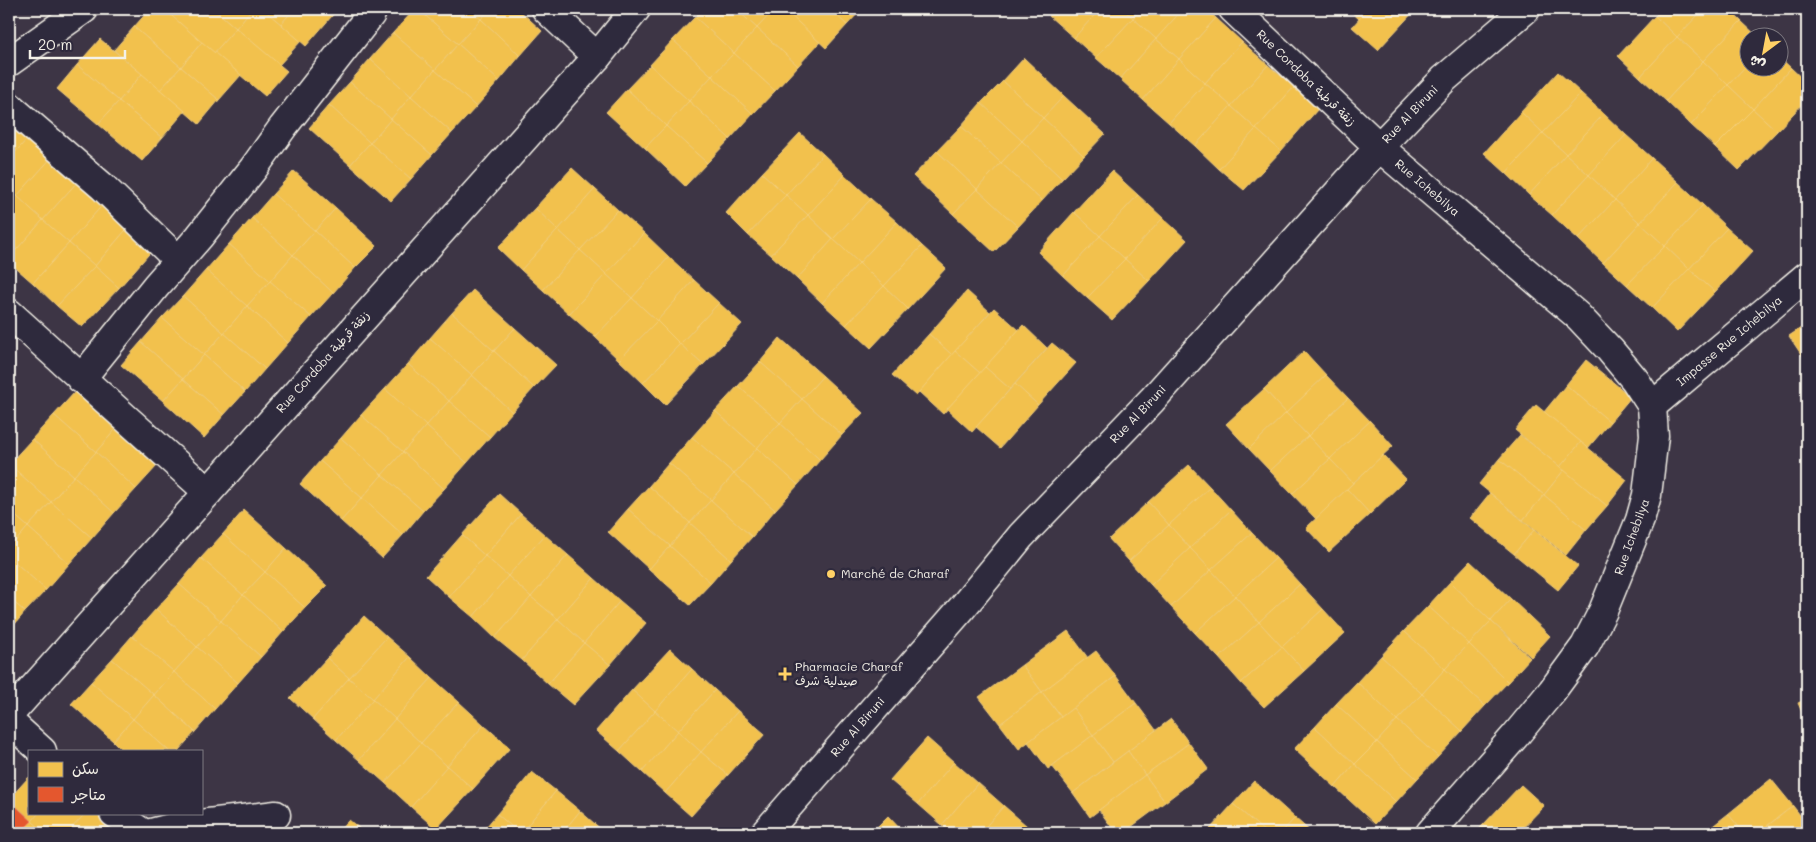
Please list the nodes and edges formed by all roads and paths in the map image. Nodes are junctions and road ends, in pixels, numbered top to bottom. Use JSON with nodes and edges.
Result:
{"nodes":[{"id":1,"x":84,"y":9,"type":"edge"},
{"id":2,"x":370,"y":9,"type":"edge"},
{"id":3,"x":546,"y":9,"type":"edge"},
{"id":4,"x":636,"y":9,"type":"edge"},
{"id":5,"x":1233,"y":9,"type":"edge"},
{"id":6,"x":1526,"y":9,"type":"edge"},
{"id":7,"x":597,"y":57,"type":"junction"},
{"id":8,"x":9,"y":62,"type":"edge"},
{"id":9,"x":9,"y":106,"type":"edge"},
{"id":10,"x":1380,"y":147,"type":"junction"},
{"id":11,"x":178,"y":260,"type":"junction"},
{"id":12,"x":1807,"y":276,"type":"edge"},
{"id":13,"x":9,"y":313,"type":"edge"},
{"id":14,"x":81,"y":379,"type":"junction"},
{"id":15,"x":1652,"y":406,"type":"junction"},
{"id":16,"x":208,"y":492,"type":"junction"},
{"id":17,"x":9,"y":716,"type":"edge"},
{"id":18,"x":9,"y":721,"type":"edge"},
{"id":19,"x":41,"y":750,"type":"edge"},
{"id":20,"x":115,"y":814,"type":"edge"},
{"id":21,"x":276,"y":815,"type":"dead end"},
{"id":22,"x":143,"y":833,"type":"edge"},
{"id":23,"x":151,"y":833,"type":"edge"},
{"id":24,"x":765,"y":833,"type":"edge"},
{"id":25,"x":1430,"y":833,"type":"edge"}],
"edges":[{"from":1,"to":8,"type":"street"},
{"from":2,"to":11,"type":"street"},
{"from":3,"to":7,"type":"street"},
{"from":4,"to":7,"type":"street","name":"Rue Cordoba زنقة قرطبة"},
{"from":5,"to":10,"type":"street","name":"Rue Cordoba زنقة قرطبة"},
{"from":6,"to":10,"type":"street","name":"Rue Al Biruni"},
{"from":7,"to":16,"type":"street","name":"Rue Cordoba زنقة قرطبة"},
{"from":9,"to":11,"type":"street"},
{"from":10,"to":15,"type":"street","name":"Rue Ichebilya"},
{"from":10,"to":24,"type":"street","name":"Rue Al Biruni"},
{"from":11,"to":14,"type":"street"},
{"from":12,"to":15,"type":"street","name":"Impasse Rue Ichebilya"},
{"from":13,"to":14,"type":"street"},
{"from":14,"to":16,"type":"street"},
{"from":15,"to":25,"type":"street","name":"Rue Ichebilya"},
{"from":16,"to":17,"type":"street","name":"Rue Cordoba زنقة قرطبة"},
{"from":18,"to":19,"type":"street"},
{"from":20,"to":22,"type":"street"},
{"from":21,"to":23,"type":"street"}]}
